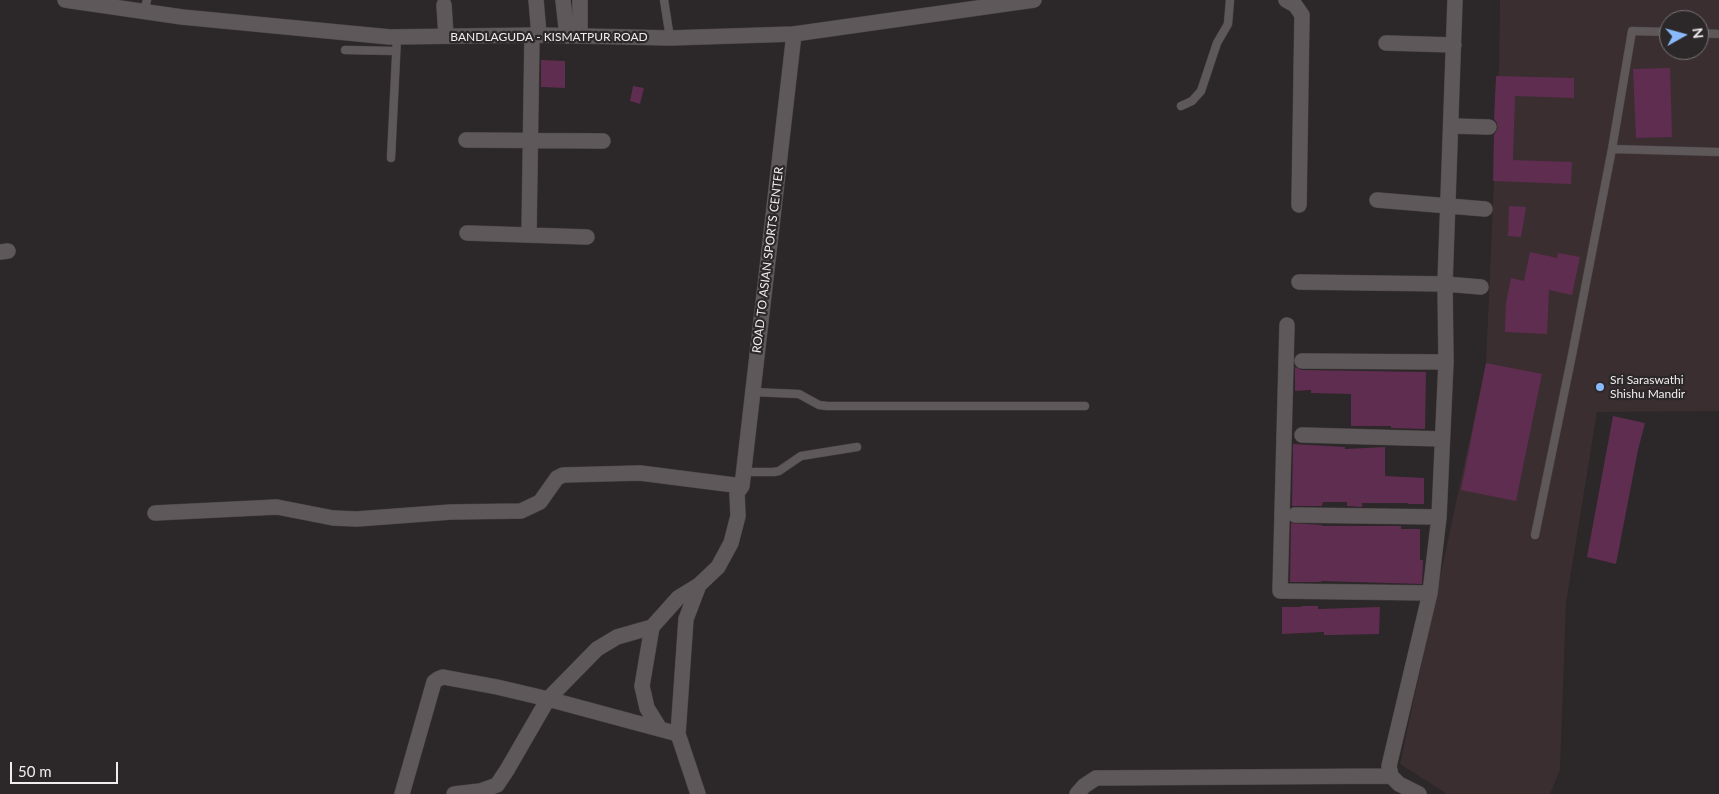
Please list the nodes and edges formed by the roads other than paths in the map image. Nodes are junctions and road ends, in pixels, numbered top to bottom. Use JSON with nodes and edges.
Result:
{"nodes":[{"id":1,"x":65,"y":0,"type":"edge"},
{"id":2,"x":536,"y":0,"type":"edge"},
{"id":3,"x":563,"y":0,"type":"edge"},
{"id":4,"x":580,"y":0,"type":"edge"},
{"id":5,"x":664,"y":0,"type":"edge"},
{"id":6,"x":1034,"y":0,"type":"edge"},
{"id":7,"x":1230,"y":0,"type":"edge"},
{"id":8,"x":1286,"y":0,"type":"edge"},
{"id":9,"x":1456,"y":0,"type":"edge"},
{"id":10,"x":444,"y":5,"type":"dead end"},
{"id":11,"x":146,"y":6,"type":"edge"},
{"id":12,"x":1659,"y":32,"type":"edge"},
{"id":13,"x":794,"y":34,"type":"junction"},
{"id":14,"x":535,"y":35,"type":"junction"},
{"id":15,"x":446,"y":36,"type":"junction"},
{"id":16,"x":574,"y":36,"type":"junction"},
{"id":17,"x":670,"y":38,"type":"junction"},
{"id":18,"x":1386,"y":43,"type":"dead end"},
{"id":19,"x":396,"y":44,"type":"junction"},
{"id":20,"x":1454,"y":45,"type":"junction"},
{"id":21,"x":345,"y":50,"type":"dead end"},
{"id":22,"x":1181,"y":106,"type":"dead end"},
{"id":23,"x":1451,"y":126,"type":"junction"},
{"id":24,"x":1489,"y":127,"type":"dead end"},
{"id":25,"x":466,"y":140,"type":"dead end"},
{"id":26,"x":530,"y":140,"type":"junction"},
{"id":27,"x":604,"y":141,"type":"dead end"},
{"id":28,"x":1612,"y":149,"type":"junction"},
{"id":29,"x":1719,"y":152,"type":"edge"},
{"id":30,"x":391,"y":158,"type":"dead end"},
{"id":31,"x":1377,"y":200,"type":"dead end"},
{"id":32,"x":1299,"y":205,"type":"dead end"},
{"id":33,"x":1448,"y":205,"type":"junction"},
{"id":34,"x":1486,"y":209,"type":"dead end"},
{"id":35,"x":467,"y":233,"type":"dead end"},
{"id":36,"x":529,"y":234,"type":"junction"},
{"id":37,"x":587,"y":237,"type":"dead end"},
{"id":38,"x":1299,"y":282,"type":"dead end"},
{"id":39,"x":1445,"y":284,"type":"junction"},
{"id":40,"x":1481,"y":287,"type":"dead end"},
{"id":41,"x":1287,"y":325,"type":"dead end"},
{"id":42,"x":1302,"y":361,"type":"dead end"},
{"id":43,"x":1446,"y":362,"type":"junction"},
{"id":44,"x":752,"y":392,"type":"junction"},
{"id":45,"x":1085,"y":406,"type":"dead end"},
{"id":46,"x":1302,"y":435,"type":"dead end"},
{"id":47,"x":1442,"y":439,"type":"junction"},
{"id":48,"x":857,"y":447,"type":"dead end"},
{"id":49,"x":743,"y":479,"type":"junction"},
{"id":50,"x":155,"y":513,"type":"dead end"},
{"id":51,"x":1295,"y":515,"type":"dead end"},
{"id":52,"x":1439,"y":517,"type":"junction"},
{"id":53,"x":1535,"y":535,"type":"dead end"},
{"id":54,"x":700,"y":584,"type":"junction"},
{"id":55,"x":1430,"y":593,"type":"junction"},
{"id":56,"x":652,"y":626,"type":"junction"},
{"id":57,"x":548,"y":700,"type":"junction"},
{"id":58,"x":660,"y":729,"type":"junction"},
{"id":59,"x":678,"y":734,"type":"junction"},
{"id":60,"x":1391,"y":776,"type":"junction"},
{"id":61,"x":402,"y":794,"type":"edge"},
{"id":62,"x":454,"y":794,"type":"edge"},
{"id":63,"x":698,"y":794,"type":"edge"},
{"id":64,"x":1078,"y":794,"type":"edge"},
{"id":65,"x":1420,"y":794,"type":"edge"}],
"edges":[{"from":1,"to":11,"type":"street","name":"BANDLAGUDA - KISMATPUR ROAD"},
{"from":2,"to":14,"type":"street"},
{"from":3,"to":16,"type":"street"},
{"from":4,"to":16,"type":"street"},
{"from":5,"to":17,"type":"lane"},
{"from":6,"to":13,"type":"street","name":"BANDLAGUDA - KISMATPUR ROAD"},
{"from":7,"to":22,"type":"lane"},
{"from":8,"to":32,"type":"street"},
{"from":9,"to":20,"type":"street"},
{"from":10,"to":15,"type":"street"},
{"from":11,"to":19,"type":"street","name":"BANDLAGUDA - KISMATPUR ROAD"},
{"from":12,"to":28,"type":"lane"},
{"from":13,"to":17,"type":"street","name":"BANDLAGUDA - KISMATPUR ROAD"},
{"from":13,"to":44,"type":"street","name":"ROAD TO ASIAN SPORTS CENTER"},
{"from":14,"to":15,"type":"street","name":"BANDLAGUDA - KISMATPUR ROAD"},
{"from":14,"to":16,"type":"street","name":"BANDLAGUDA - KISMATPUR ROAD"},
{"from":14,"to":26,"type":"street"},
{"from":15,"to":19,"type":"street","name":"BANDLAGUDA - KISMATPUR ROAD"},
{"from":16,"to":17,"type":"street","name":"BANDLAGUDA - KISMATPUR ROAD"},
{"from":18,"to":20,"type":"street"},
{"from":19,"to":21,"type":"lane"},
{"from":19,"to":30,"type":"lane"},
{"from":20,"to":23,"type":"street"},
{"from":23,"to":24,"type":"street"},
{"from":23,"to":33,"type":"street"},
{"from":25,"to":26,"type":"street"},
{"from":26,"to":27,"type":"street"},
{"from":26,"to":36,"type":"street"},
{"from":28,"to":29,"type":"lane"},
{"from":28,"to":53,"type":"lane"},
{"from":31,"to":33,"type":"street"},
{"from":33,"to":34,"type":"street"},
{"from":33,"to":39,"type":"street"},
{"from":35,"to":36,"type":"street"},
{"from":36,"to":37,"type":"street"},
{"from":38,"to":39,"type":"street"},
{"from":39,"to":40,"type":"street"},
{"from":39,"to":43,"type":"street"},
{"from":41,"to":55,"type":"street"},
{"from":42,"to":43,"type":"street"},
{"from":43,"to":47,"type":"street"},
{"from":44,"to":45,"type":"lane"},
{"from":44,"to":49,"type":"street","name":"ROAD TO ASIAN SPORTS CENTER"},
{"from":46,"to":47,"type":"street"},
{"from":47,"to":52,"type":"street"},
{"from":48,"to":49,"type":"lane"},
{"from":49,"to":50,"type":"street"},
{"from":49,"to":54,"type":"street","name":"ROAD TO ASIAN SPORTS CENTER"},
{"from":51,"to":52,"type":"street"},
{"from":52,"to":55,"type":"street"},
{"from":54,"to":56,"type":"street"},
{"from":54,"to":59,"type":"street"},
{"from":55,"to":60,"type":"street"},
{"from":56,"to":57,"type":"street"},
{"from":56,"to":58,"type":"street"},
{"from":57,"to":58,"type":"street"},
{"from":57,"to":61,"type":"street"},
{"from":57,"to":62,"type":"street"},
{"from":58,"to":59,"type":"street"},
{"from":59,"to":63,"type":"street"},
{"from":60,"to":64,"type":"street"},
{"from":60,"to":65,"type":"street"}]}
